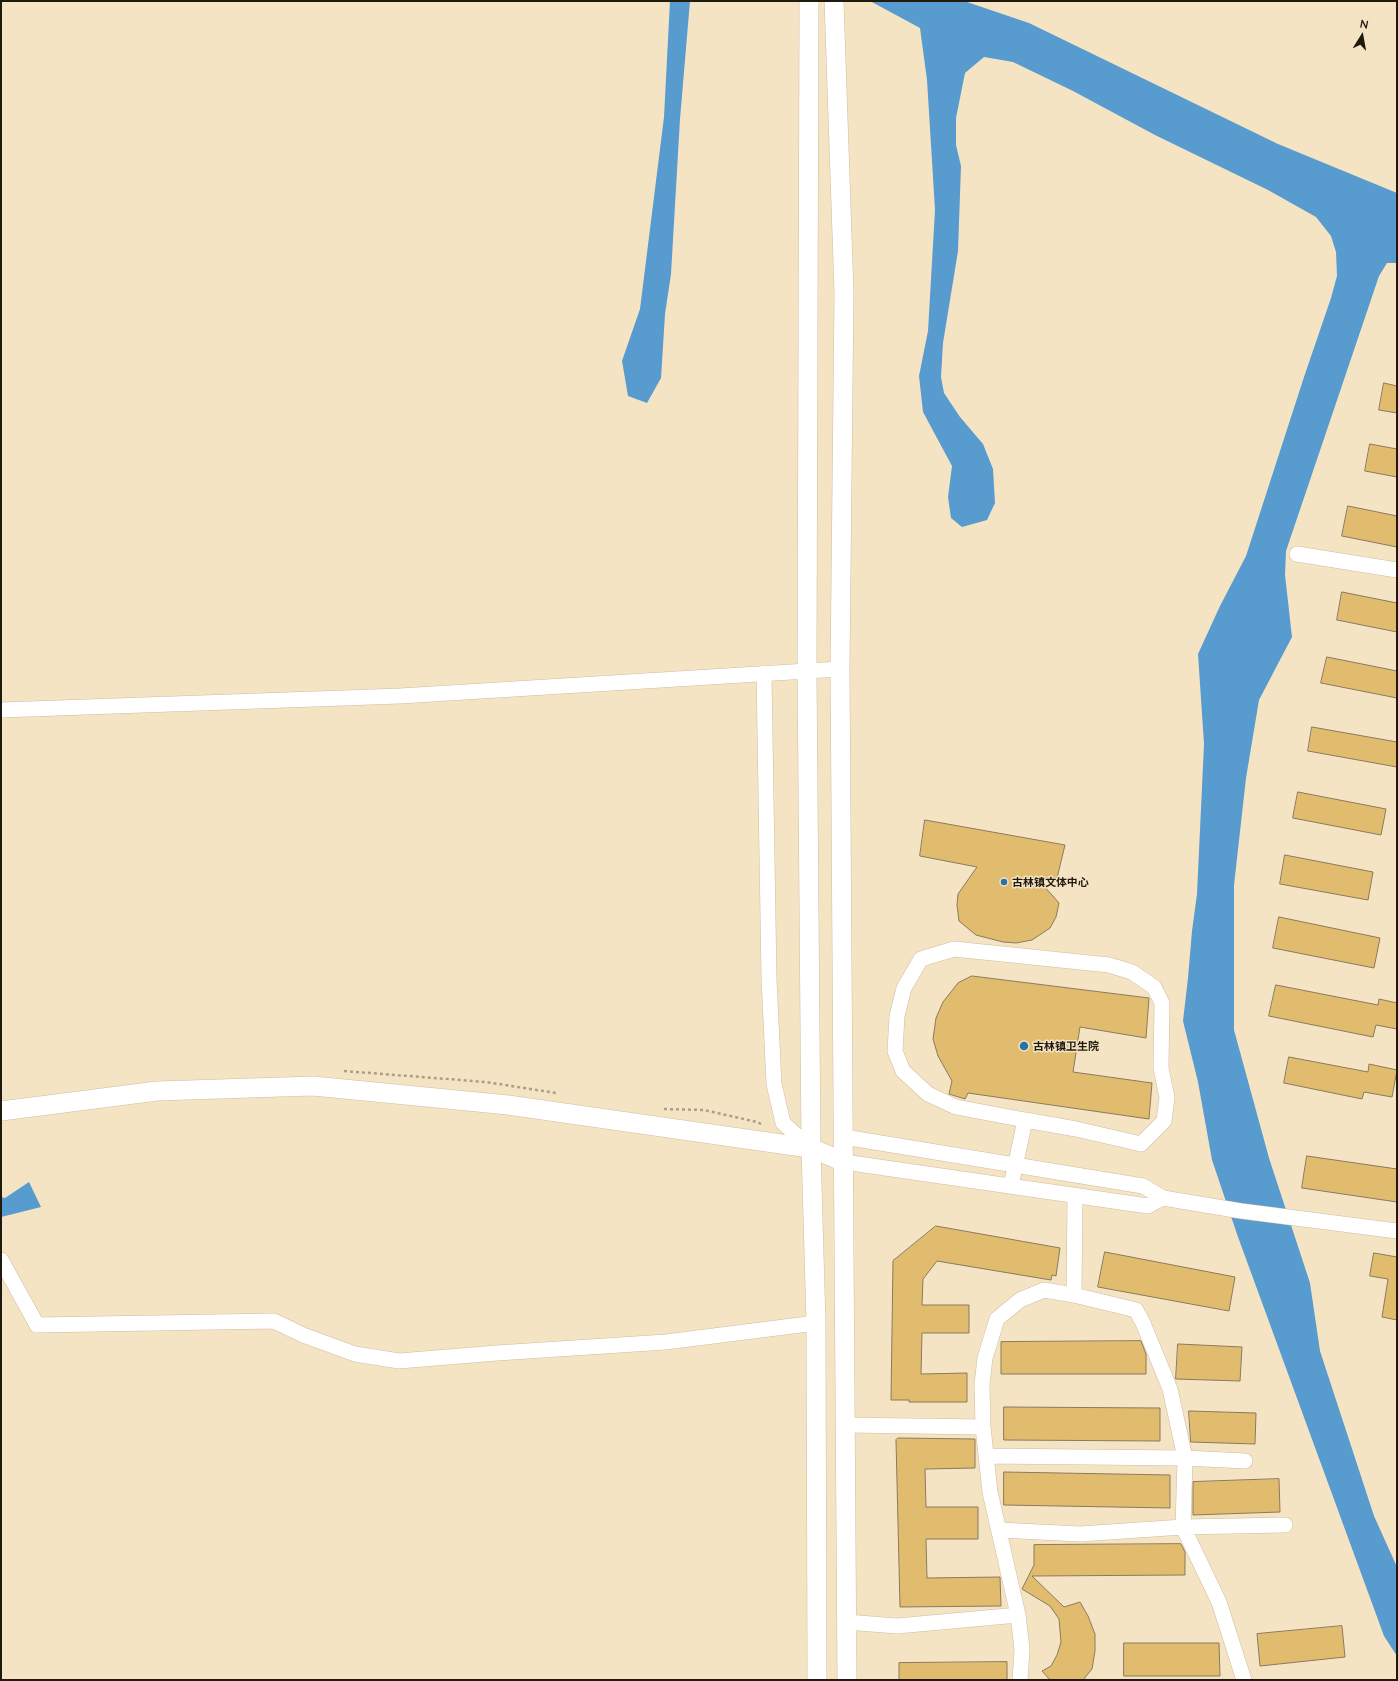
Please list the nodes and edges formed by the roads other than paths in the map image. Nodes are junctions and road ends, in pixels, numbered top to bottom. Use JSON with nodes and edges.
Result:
{"nodes":[{"id":1,"x":809,"y":1,"type":"edge"},
{"id":2,"x":834,"y":1,"type":"edge"},
{"id":3,"x":1297,"y":554,"type":"dead end"},
{"id":4,"x":1397,"y":570,"type":"edge"},
{"id":5,"x":840,"y":669,"type":"junction"},
{"id":6,"x":807,"y":671,"type":"junction"},
{"id":7,"x":764,"y":673,"type":"junction"},
{"id":8,"x":1,"y":710,"type":"edge"},
{"id":9,"x":1,"y":1111,"type":"edge"},
{"id":10,"x":1025,"y":1120,"type":"junction"},
{"id":11,"x":844,"y":1137,"type":"junction"},
{"id":12,"x":811,"y":1148,"type":"junction"},
{"id":13,"x":844,"y":1162,"type":"junction"},
{"id":14,"x":1015,"y":1165,"type":"junction"},
{"id":15,"x":1011,"y":1186,"type":"junction"},
{"id":16,"x":1075,"y":1196,"type":"junction"},
{"id":17,"x":1163,"y":1198,"type":"junction"},
{"id":18,"x":1397,"y":1231,"type":"edge"},
{"id":19,"x":1,"y":1260,"type":"edge"},
{"id":20,"x":1074,"y":1295,"type":"junction"},
{"id":21,"x":816,"y":1323,"type":"junction"},
{"id":22,"x":845,"y":1425,"type":"junction"},
{"id":23,"x":983,"y":1427,"type":"junction"},
{"id":24,"x":986,"y":1456,"type":"junction"},
{"id":25,"x":1185,"y":1458,"type":"junction"},
{"id":26,"x":1245,"y":1461,"type":"dead end"},
{"id":27,"x":1285,"y":1526,"type":"dead end"},
{"id":28,"x":1183,"y":1527,"type":"junction"},
{"id":29,"x":999,"y":1530,"type":"junction"},
{"id":30,"x":1018,"y":1615,"type":"junction"},
{"id":31,"x":846,"y":1622,"type":"junction"},
{"id":32,"x":817,"y":1680,"type":"edge"},
{"id":33,"x":847,"y":1680,"type":"edge"},
{"id":34,"x":1020,"y":1680,"type":"edge"},
{"id":35,"x":1244,"y":1680,"type":"edge"}],
"edges":[{"from":1,"to":6,"type":"main road"},
{"from":2,"to":5,"type":"main road"},
{"from":3,"to":4,"type":"street"},
{"from":5,"to":6,"type":"street"},
{"from":5,"to":11,"type":"main road"},
{"from":6,"to":7,"type":"street"},
{"from":6,"to":12,"type":"main road"},
{"from":7,"to":8,"type":"street"},
{"from":7,"to":12,"type":"street"},
{"from":9,"to":12,"type":"main road"},
{"from":10,"to":10,"type":"street"},
{"from":10,"to":14,"type":"street"},
{"from":11,"to":12,"type":"main road"},
{"from":11,"to":13,"type":"main road"},
{"from":11,"to":14,"type":"street"},
{"from":12,"to":13,"type":"main road"},
{"from":12,"to":21,"type":"main road"},
{"from":13,"to":15,"type":"street"},
{"from":13,"to":22,"type":"main road"},
{"from":14,"to":15,"type":"street"},
{"from":14,"to":17,"type":"street"},
{"from":15,"to":16,"type":"street"},
{"from":16,"to":17,"type":"street"},
{"from":16,"to":20,"type":"street"},
{"from":17,"to":18,"type":"street"},
{"from":19,"to":21,"type":"street"},
{"from":20,"to":23,"type":"street"},
{"from":20,"to":25,"type":"street"},
{"from":21,"to":32,"type":"main road"},
{"from":22,"to":23,"type":"street"},
{"from":22,"to":31,"type":"main road"},
{"from":23,"to":24,"type":"street"},
{"from":24,"to":25,"type":"street"},
{"from":24,"to":29,"type":"street"},
{"from":25,"to":26,"type":"street"},
{"from":25,"to":28,"type":"street"},
{"from":27,"to":28,"type":"street"},
{"from":28,"to":29,"type":"street"},
{"from":28,"to":35,"type":"street"},
{"from":29,"to":30,"type":"street"},
{"from":30,"to":31,"type":"street"},
{"from":30,"to":34,"type":"street"},
{"from":31,"to":33,"type":"main road"}]}
